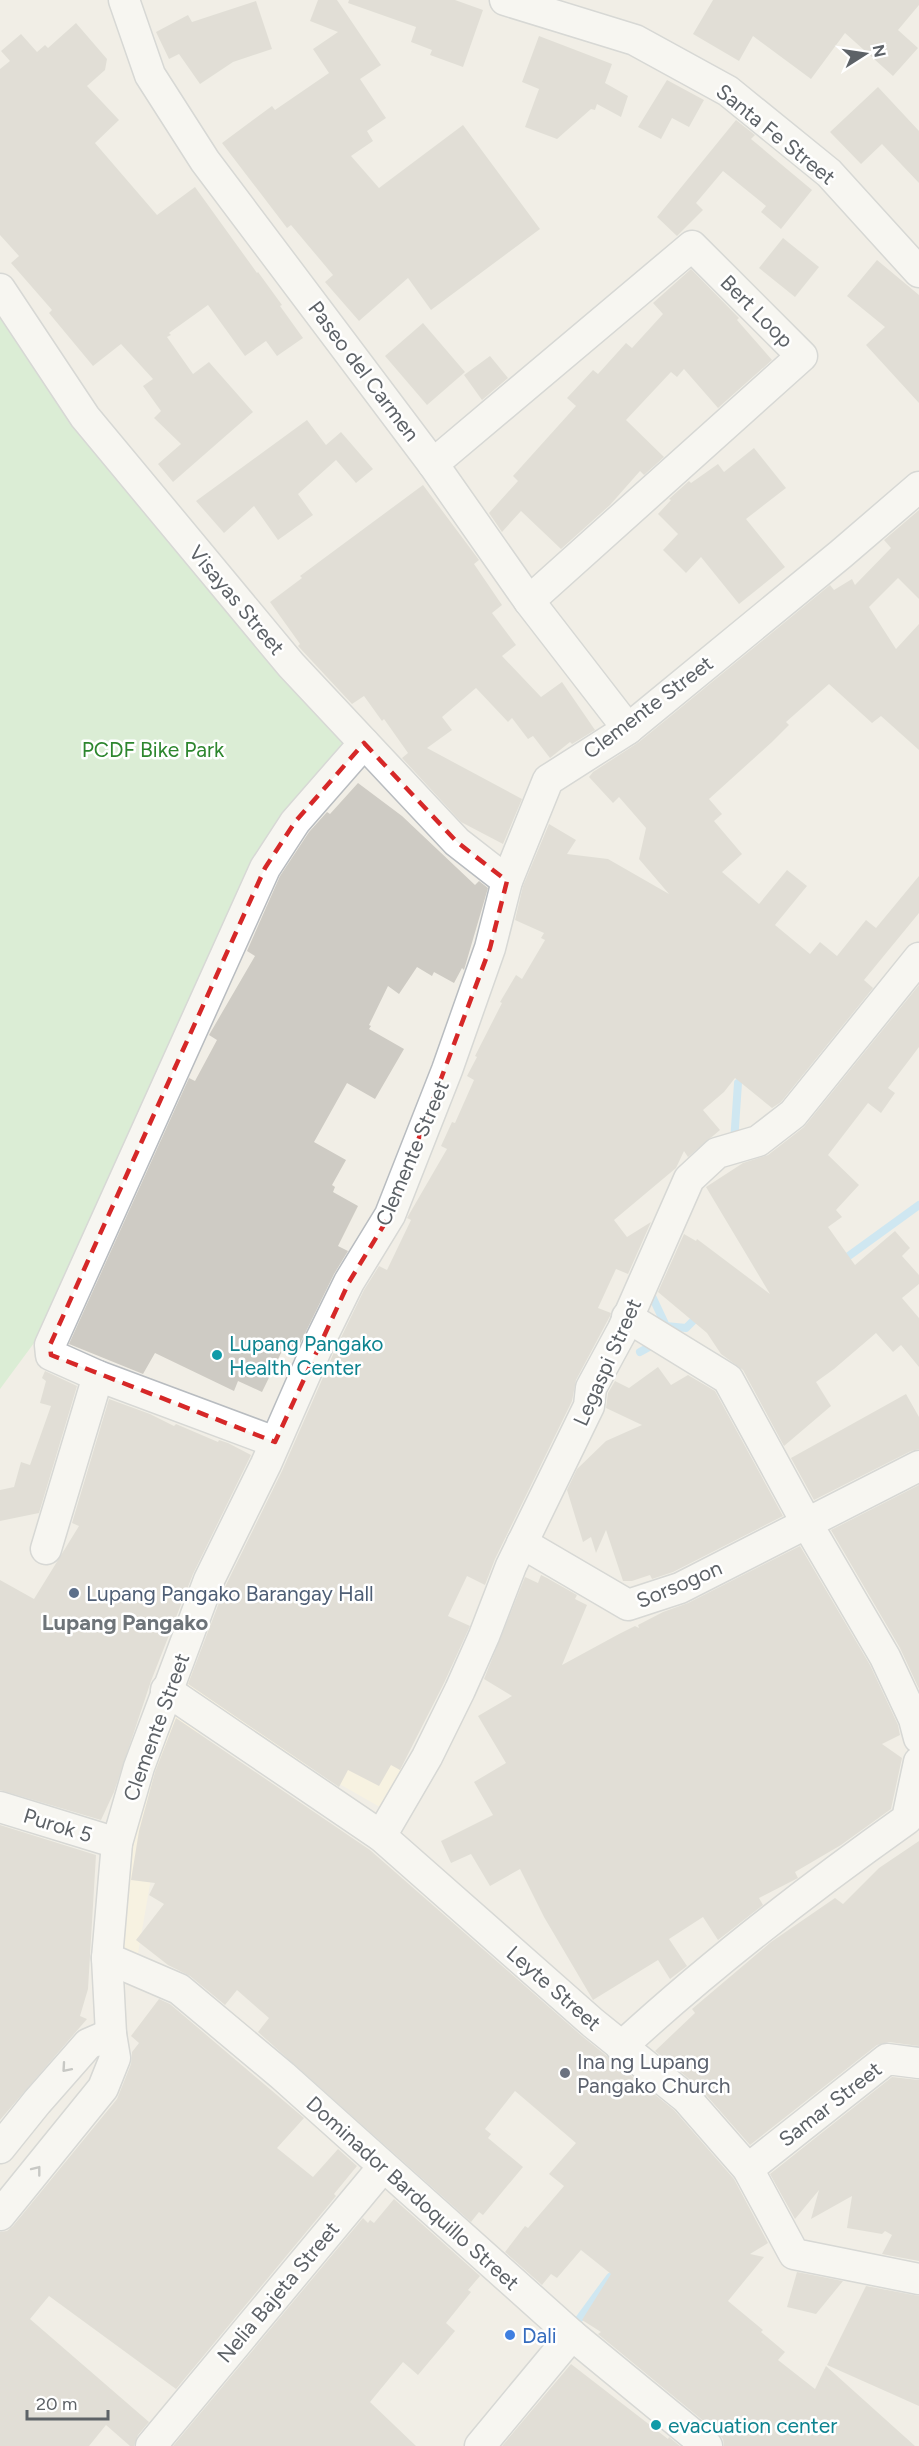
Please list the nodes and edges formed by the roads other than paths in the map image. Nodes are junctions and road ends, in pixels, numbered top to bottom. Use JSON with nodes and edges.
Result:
{"nodes":[{"id":1,"x":124,"y":0,"type":"edge"},
{"id":2,"x":505,"y":0,"type":"edge"},
{"id":3,"x":919,"y":272,"type":"edge"},
{"id":4,"x":0,"y":289,"type":"edge"},
{"id":5,"x":434,"y":464,"type":"junction"},
{"id":6,"x":919,"y":487,"type":"edge"},
{"id":7,"x":529,"y":601,"type":"junction"},
{"id":8,"x":628,"y":729,"type":"junction"},
{"id":9,"x":364,"y":743,"type":"junction"},
{"id":10,"x":507,"y":881,"type":"junction"},
{"id":11,"x":919,"y":958,"type":"edge"},
{"id":12,"x":627,"y":1317,"type":"junction"},
{"id":13,"x":98,"y":1376,"type":"junction"},
{"id":14,"x":275,"y":1442,"type":"junction"},
{"id":15,"x":919,"y":1466,"type":"edge"},
{"id":16,"x":806,"y":1522,"type":"junction"},
{"id":17,"x":522,"y":1544,"type":"junction"},
{"id":18,"x":46,"y":1549,"type":"dead end"},
{"id":19,"x":166,"y":1690,"type":"junction"},
{"id":20,"x":919,"y":1738,"type":"edge"},
{"id":21,"x":919,"y":1762,"type":"edge"},
{"id":22,"x":0,"y":1807,"type":"edge"},
{"id":23,"x":381,"y":1836,"type":"junction"},
{"id":24,"x":117,"y":1843,"type":"junction"},
{"id":25,"x":107,"y":1958,"type":"junction"},
{"id":26,"x":111,"y":2034,"type":"junction"},
{"id":27,"x":621,"y":2047,"type":"junction"},
{"id":28,"x":919,"y":2063,"type":"edge"},
{"id":29,"x":0,"y":2148,"type":"edge"},
{"id":30,"x":383,"y":2167,"type":"junction"},
{"id":31,"x":748,"y":2169,"type":"junction"},
{"id":32,"x":0,"y":2215,"type":"edge"},
{"id":33,"x":919,"y":2279,"type":"edge"},
{"id":34,"x":572,"y":2335,"type":"junction"},
{"id":35,"x":151,"y":2446,"type":"edge"},
{"id":36,"x":480,"y":2446,"type":"edge"},
{"id":37,"x":707,"y":2446,"type":"edge"}],
"edges":[{"from":1,"to":5,"type":"street","name":"Paseo del Carmen"},
{"from":2,"to":3,"type":"street","name":"Santa Fe Street"},
{"from":4,"to":9,"type":"street","name":"Visayas Street"},
{"from":5,"to":7,"type":"street","name":"Paseo del Carmen"},
{"from":5,"to":7,"type":"street","name":"Bert Loop"},
{"from":6,"to":8,"type":"street","name":"Clemente Street"},
{"from":7,"to":8,"type":"street","name":"Paseo del Carmen"},
{"from":8,"to":10,"type":"street","name":"Clemente Street"},
{"from":9,"to":10,"type":"street","name":"Visayas Street"},
{"from":9,"to":13,"type":"street"},
{"from":10,"to":14,"type":"street","name":"Clemente Street"},
{"from":11,"to":12,"type":"street","name":"Legaspi Street"},
{"from":12,"to":16,"type":"street"},
{"from":12,"to":17,"type":"street","name":"Legaspi Street"},
{"from":13,"to":14,"type":"street"},
{"from":13,"to":18,"type":"street"},
{"from":14,"to":19,"type":"street","name":"Clemente Street"},
{"from":15,"to":16,"type":"street","name":"Sorsogon"},
{"from":16,"to":17,"type":"street","name":"Sorsogon"},
{"from":16,"to":20,"type":"street"},
{"from":17,"to":23,"type":"street","name":"Legaspi Street"},
{"from":19,"to":23,"type":"street","name":"Leyte Street"},
{"from":19,"to":24,"type":"street","name":"Clemente Street"},
{"from":21,"to":27,"type":"street"},
{"from":22,"to":24,"type":"street","name":"Purok 5"},
{"from":23,"to":27,"type":"street","name":"Leyte Street"},
{"from":24,"to":25,"type":"street","name":"Clemente Street"},
{"from":25,"to":26,"type":"street","name":"Clemente Street"},
{"from":25,"to":30,"type":"street","name":"Dominador Bardoquillo Street"},
{"from":26,"to":29,"type":"street","one_way":true},
{"from":32,"to":26,"type":"street","name":"Clemente Street","one_way":true},
{"from":27,"to":31,"type":"street","name":"Leyte Street"},
{"from":28,"to":31,"type":"street","name":"Samar Street"},
{"from":30,"to":34,"type":"street","name":"Dominador Bardoquillo Street"},
{"from":30,"to":35,"type":"street","name":"Nelia Bajeta Street"},
{"from":31,"to":33,"type":"street","name":"Leyte Street"},
{"from":34,"to":36,"type":"street"},
{"from":34,"to":37,"type":"street","name":"Dominador Bardoquillo Street"}]}
